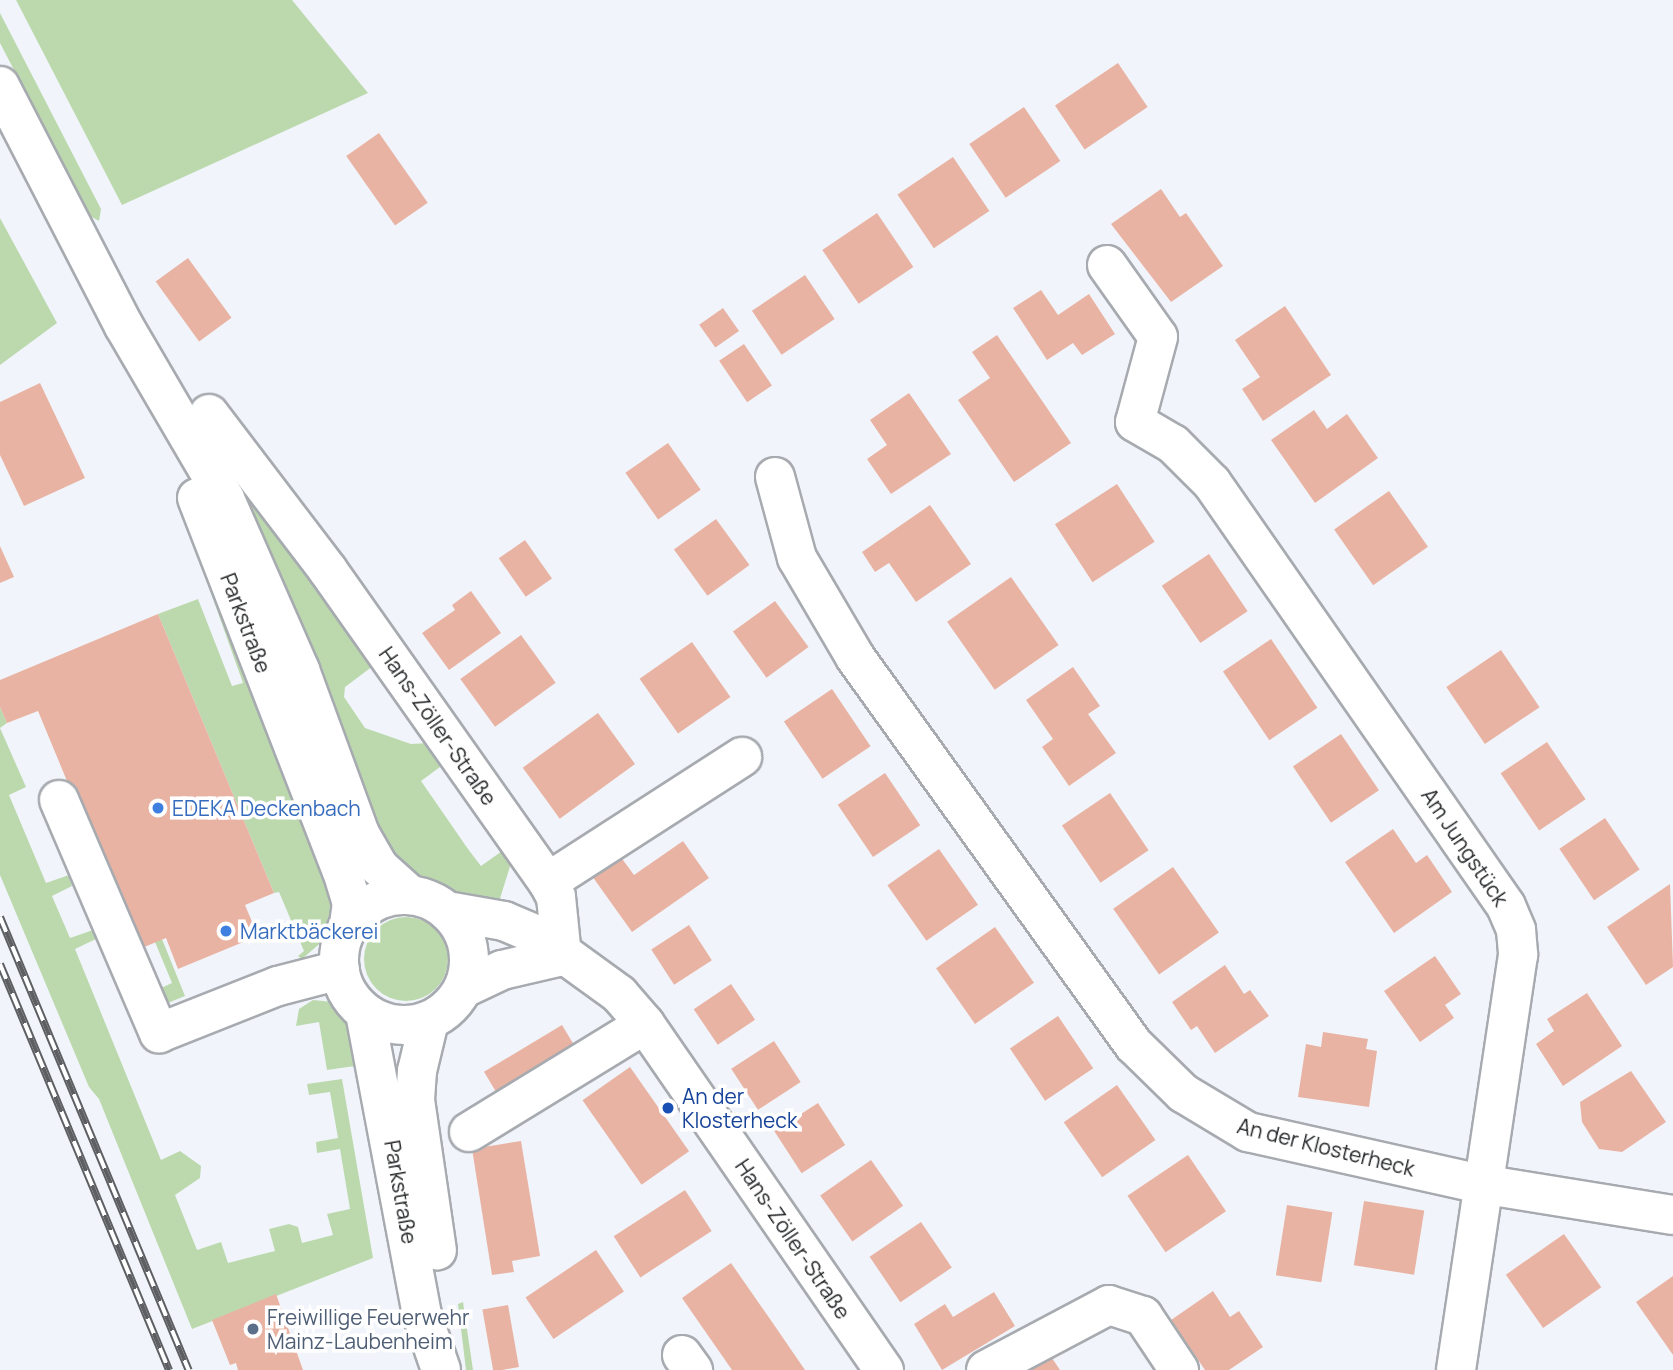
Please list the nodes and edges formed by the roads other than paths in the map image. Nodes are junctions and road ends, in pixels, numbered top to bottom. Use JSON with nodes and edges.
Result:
{"nodes":[{"id":1,"x":0,"y":86,"type":"edge"},
{"id":2,"x":1107,"y":264,"type":"dead end"},
{"id":3,"x":209,"y":414,"type":"dead end"},
{"id":4,"x":211,"y":464,"type":"junction"},
{"id":5,"x":775,"y":477,"type":"dead end"},
{"id":6,"x":742,"y":757,"type":"dead end"},
{"id":7,"x":59,"y":800,"type":"dead end"},
{"id":8,"x":548,"y":882,"type":"junction"},
{"id":9,"x":410,"y":895,"type":"junction"},
{"id":10,"x":447,"y":911,"type":"junction"},
{"id":11,"x":349,"y":925,"type":"junction"},
{"id":12,"x":562,"y":956,"type":"junction"},
{"id":13,"x":340,"y":970,"type":"junction"},
{"id":14,"x":464,"y":988,"type":"junction"},
{"id":15,"x":365,"y":1013,"type":"junction"},
{"id":16,"x":429,"y":1021,"type":"junction"},
{"id":17,"x":645,"y":1024,"type":"junction"},
{"id":18,"x":468,"y":1132,"type":"dead end"},
{"id":19,"x":1481,"y":1184,"type":"junction"},
{"id":20,"x":1673,"y":1215,"type":"edge"},
{"id":21,"x":443,"y":1370,"type":"edge"},
{"id":22,"x":884,"y":1370,"type":"edge"},
{"id":23,"x":986,"y":1370,"type":"edge"},
{"id":24,"x":1179,"y":1370,"type":"edge"},
{"id":25,"x":1456,"y":1370,"type":"edge"}],
"edges":[{"from":1,"to":4,"type":"street","name":"Parkstraße"},
{"from":2,"to":19,"type":"street","name":"Am Jungstück"},
{"from":3,"to":4,"type":"street"},
{"from":4,"to":8,"type":"street","name":"Hans-Zöller-Straße"},
{"from":4,"to":9,"type":"street","name":"Parkstraße"},
{"from":4,"to":11,"type":"street","name":"Parkstraße"},
{"from":5,"to":19,"type":"street","name":"An der Klosterheck"},
{"from":6,"to":8,"type":"street"},
{"from":7,"to":13,"type":"street"},
{"from":8,"to":12,"type":"street","name":"Hans-Zöller-Straße"},
{"from":9,"to":10,"type":"street"},
{"from":9,"to":11,"type":"street"},
{"from":10,"to":12,"type":"street","name":"Hans-Zöller-Straße"},
{"from":10,"to":14,"type":"street"},
{"from":11,"to":13,"type":"street"},
{"from":12,"to":14,"type":"street"},
{"from":12,"to":17,"type":"street","name":"Hans-Zöller-Straße"},
{"from":13,"to":15,"type":"street"},
{"from":14,"to":16,"type":"street"},
{"from":15,"to":16,"type":"street"},
{"from":15,"to":21,"type":"street","name":"Parkstraße"},
{"from":16,"to":21,"type":"street","name":"Parkstraße"},
{"from":17,"to":18,"type":"street"},
{"from":17,"to":22,"type":"street","name":"Hans-Zöller-Straße"},
{"from":19,"to":20,"type":"street","name":"An der Klosterheck"},
{"from":19,"to":25,"type":"street","name":"Am Jungstück"},
{"from":23,"to":24,"type":"street"}]}
